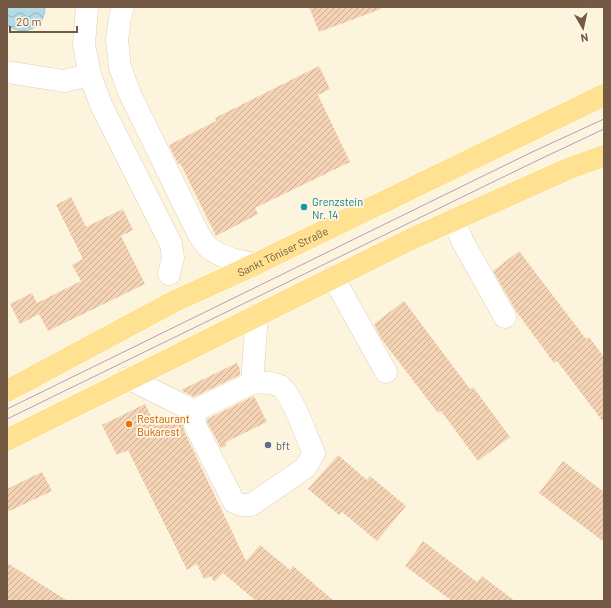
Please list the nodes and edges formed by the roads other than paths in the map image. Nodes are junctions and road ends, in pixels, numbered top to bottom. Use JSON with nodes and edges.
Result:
{"nodes":[{"id":1,"x":86,"y":7,"type":"edge"},
{"id":2,"x":123,"y":7,"type":"edge"},
{"id":3,"x":7,"y":72,"type":"edge"},
{"id":4,"x":90,"y":75,"type":"junction"},
{"id":5,"x":604,"y":95,"type":"edge"},
{"id":6,"x":604,"y":156,"type":"edge"},
{"id":7,"x":453,"y":220,"type":"junction"},
{"id":8,"x":256,"y":264,"type":"junction"},
{"id":9,"x":169,"y":274,"type":"dead end"},
{"id":10,"x":333,"y":277,"type":"junction"},
{"id":11,"x":257,"y":315,"type":"junction"},
{"id":12,"x":505,"y":317,"type":"dead end"},
{"id":13,"x":386,"y":372,"type":"dead end"},
{"id":14,"x":128,"y":378,"type":"junction"},
{"id":15,"x":252,"y":383,"type":"junction"},
{"id":16,"x":7,"y":391,"type":"edge"},
{"id":17,"x":194,"y":411,"type":"junction"},
{"id":18,"x":7,"y":440,"type":"edge"}],
"edges":[{"from":1,"to":4,"type":"lane"},
{"from":2,"to":8,"type":"lane"},
{"from":3,"to":4,"type":"lane"},
{"from":4,"to":9,"type":"lane"},
{"from":5,"to":8,"type":"main road","name":"Sankt Töniser Straße"},
{"from":6,"to":7,"type":"main road"},
{"from":7,"to":10,"type":"main road"},
{"from":7,"to":12,"type":"lane"},
{"from":8,"to":16,"type":"main road","name":"Sankt Töniser Straße"},
{"from":10,"to":11,"type":"main road"},
{"from":10,"to":13,"type":"lane"},
{"from":11,"to":14,"type":"main road"},
{"from":11,"to":15,"type":"lane"},
{"from":14,"to":17,"type":"lane"},
{"from":14,"to":18,"type":"main road"},
{"from":15,"to":17,"type":"lane"},
{"from":15,"to":17,"type":"lane"}]}
